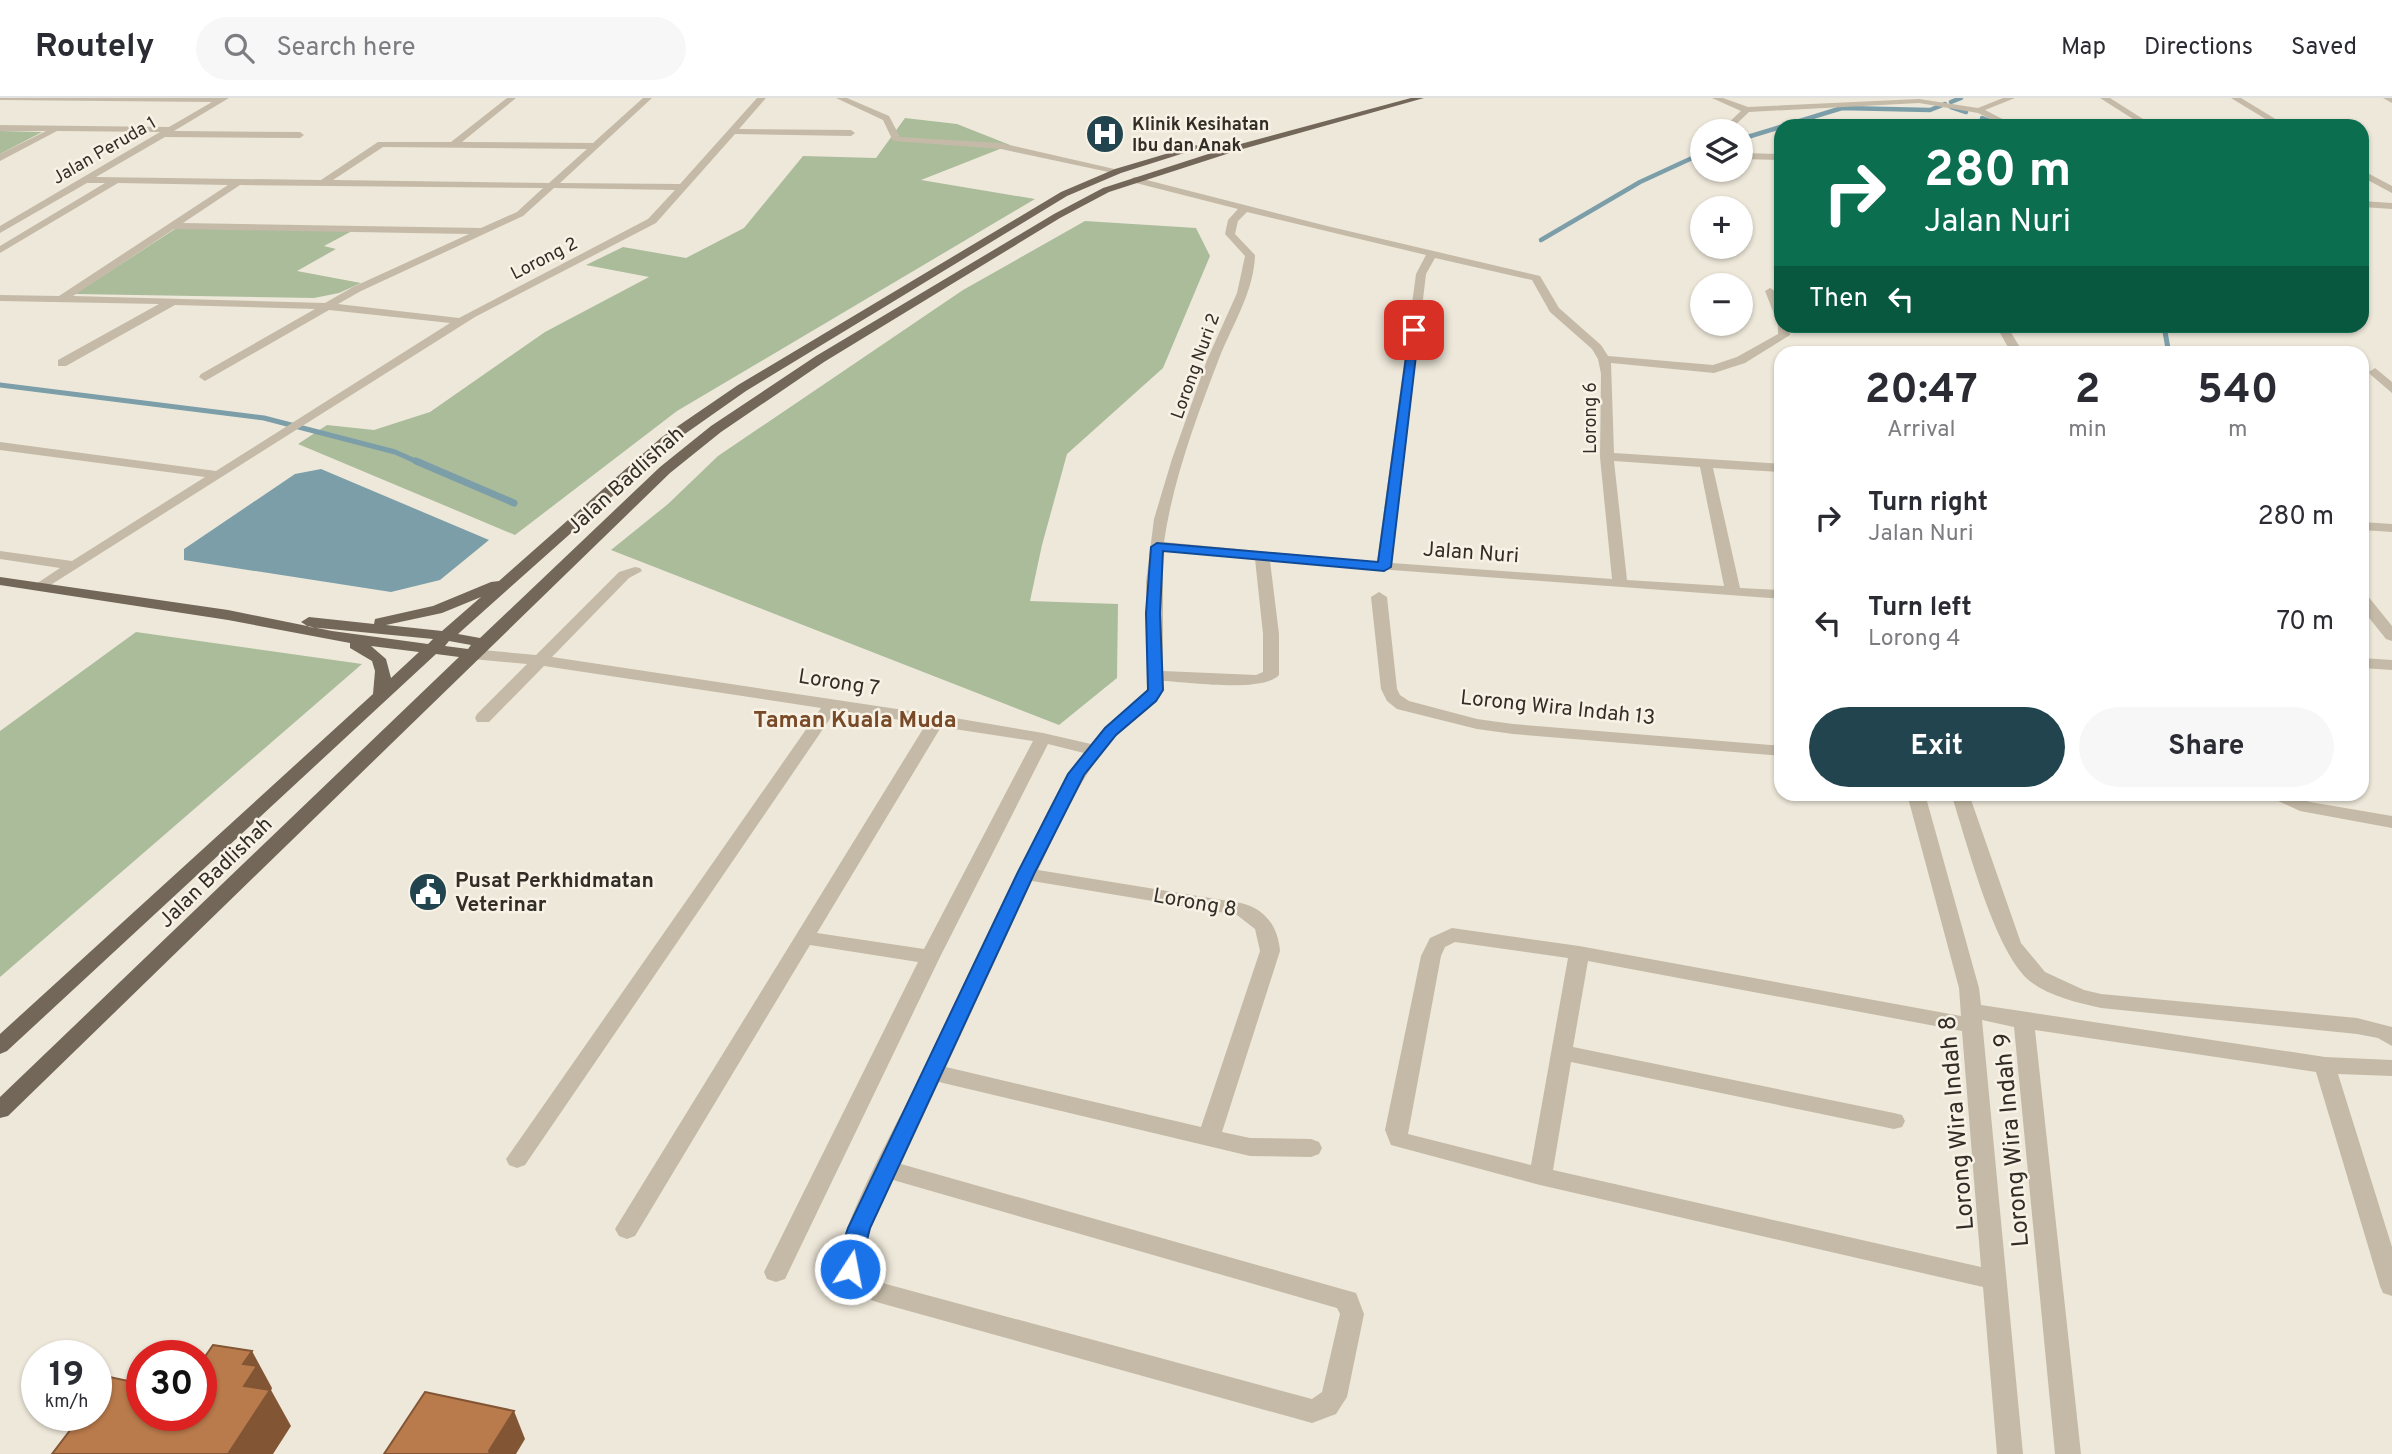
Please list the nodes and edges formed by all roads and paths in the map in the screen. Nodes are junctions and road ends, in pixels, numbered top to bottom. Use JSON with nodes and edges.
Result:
{"nodes":[{"id":1,"x":0,"y":98,"type":"edge"},
{"id":2,"x":9,"y":98,"type":"edge"},
{"id":3,"x":512,"y":98,"type":"edge"},
{"id":4,"x":648,"y":98,"type":"edge"},
{"id":5,"x":762,"y":98,"type":"edge"},
{"id":6,"x":840,"y":98,"type":"edge"},
{"id":7,"x":1381,"y":98,"type":"edge"},
{"id":8,"x":1420,"y":98,"type":"edge"},
{"id":9,"x":1716,"y":98,"type":"edge"},
{"id":10,"x":2011,"y":98,"type":"edge"},
{"id":11,"x":2104,"y":98,"type":"edge"},
{"id":12,"x":2235,"y":98,"type":"edge"},
{"id":13,"x":2387,"y":98,"type":"edge"},
{"id":14,"x":108,"y":99,"type":"edge"},
{"id":15,"x":223,"y":99,"type":"edge"},
{"id":16,"x":1918,"y":100,"type":"edge"},
{"id":17,"x":2392,"y":101,"type":"edge"},
{"id":18,"x":1747,"y":110,"type":"junction"},
{"id":19,"x":1980,"y":111,"type":"junction"},
{"id":20,"x":1737,"y":119,"type":"edge"},
{"id":21,"x":1997,"y":119,"type":"edge"},
{"id":22,"x":2138,"y":119,"type":"edge"},
{"id":23,"x":2271,"y":119,"type":"edge"},
{"id":24,"x":0,"y":128,"type":"edge"},
{"id":25,"x":58,"y":129,"type":"junction"},
{"id":26,"x":400,"y":130,"type":"dead end"},
{"id":27,"x":732,"y":131,"type":"junction"},
{"id":28,"x":167,"y":132,"type":"junction"},
{"id":29,"x":851,"y":133,"type":"dead end"},
{"id":30,"x":300,"y":135,"type":"dead end"},
{"id":31,"x":1222,"y":140,"type":"dead end"},
{"id":32,"x":381,"y":144,"type":"junction"},
{"id":33,"x":454,"y":144,"type":"junction"},
{"id":34,"x":1210,"y":144,"type":"dead end"},
{"id":35,"x":596,"y":146,"type":"junction"},
{"id":36,"x":1753,"y":156,"type":"edge"},
{"id":37,"x":1774,"y":157,"type":"edge"},
{"id":38,"x":0,"y":158,"type":"edge"},
{"id":39,"x":1118,"y":171,"type":"junction"},
{"id":40,"x":2369,"y":177,"type":"edge"},
{"id":41,"x":84,"y":180,"type":"junction"},
{"id":42,"x":116,"y":180,"type":"junction"},
{"id":43,"x":1135,"y":180,"type":"junction"},
{"id":44,"x":239,"y":181,"type":"junction"},
{"id":45,"x":324,"y":182,"type":"junction"},
{"id":46,"x":553,"y":186,"type":"junction"},
{"id":47,"x":683,"y":187,"type":"junction"},
{"id":48,"x":2392,"y":191,"type":"edge"},
{"id":49,"x":2369,"y":204,"type":"edge"},
{"id":50,"x":2392,"y":206,"type":"edge"},
{"id":51,"x":1244,"y":209,"type":"junction"},
{"id":52,"x":0,"y":214,"type":"edge"},
{"id":53,"x":27,"y":214,"type":"junction"},
{"id":54,"x":173,"y":226,"type":"junction"},
{"id":55,"x":0,"y":230,"type":"edge"},
{"id":56,"x":483,"y":232,"type":"junction"},
{"id":57,"x":0,"y":250,"type":"edge"},
{"id":58,"x":1433,"y":254,"type":"junction"},
{"id":59,"x":0,"y":298,"type":"edge"},
{"id":60,"x":25,"y":299,"type":"junction"},
{"id":61,"x":60,"y":299,"type":"junction"},
{"id":62,"x":174,"y":302,"type":"junction"},
{"id":63,"x":326,"y":306,"type":"junction"},
{"id":64,"x":0,"y":312,"type":"edge"},
{"id":65,"x":460,"y":321,"type":"junction"},
{"id":66,"x":1784,"y":333,"type":"edge"},
{"id":67,"x":796,"y":355,"type":"junction"},
{"id":68,"x":820,"y":359,"type":"junction"},
{"id":69,"x":1604,"y":359,"type":"junction"},
{"id":70,"x":62,"y":363,"type":"dead end"},
{"id":71,"x":2375,"y":372,"type":"dead end"},
{"id":72,"x":205,"y":377,"type":"dead end"},
{"id":73,"x":2392,"y":389,"type":"edge"},
{"id":74,"x":0,"y":446,"type":"edge"},
{"id":75,"x":1607,"y":457,"type":"junction"},
{"id":76,"x":1706,"y":464,"type":"junction"},
{"id":77,"x":1774,"y":468,"type":"edge"},
{"id":78,"x":218,"y":475,"type":"junction"},
{"id":79,"x":2369,"y":526,"type":"edge"},
{"id":80,"x":2392,"y":528,"type":"edge"},
{"id":81,"x":1157,"y":547,"type":"junction"},
{"id":82,"x":0,"y":555,"type":"edge"},
{"id":83,"x":1262,"y":557,"type":"junction"},
{"id":84,"x":74,"y":566,"type":"junction"},
{"id":85,"x":1384,"y":567,"type":"junction"},
{"id":86,"x":635,"y":571,"type":"dead end"},
{"id":87,"x":514,"y":576,"type":"junction"},
{"id":88,"x":0,"y":581,"type":"edge"},
{"id":89,"x":1619,"y":584,"type":"junction"},
{"id":90,"x":41,"y":587,"type":"junction"},
{"id":91,"x":1733,"y":592,"type":"junction"},
{"id":92,"x":1774,"y":595,"type":"edge"},
{"id":93,"x":1379,"y":597,"type":"dead end"},
{"id":94,"x":2369,"y":607,"type":"edge"},
{"id":95,"x":228,"y":615,"type":"junction"},
{"id":96,"x":345,"y":624,"type":"junction"},
{"id":97,"x":332,"y":636,"type":"junction"},
{"id":98,"x":446,"y":636,"type":"junction"},
{"id":99,"x":2392,"y":636,"type":"edge"},
{"id":100,"x":477,"y":648,"type":"junction"},
{"id":101,"x":431,"y":651,"type":"junction"},
{"id":102,"x":542,"y":658,"type":"junction"},
{"id":103,"x":2369,"y":663,"type":"edge"},
{"id":104,"x":2392,"y":665,"type":"edge"},
{"id":105,"x":1155,"y":676,"type":"junction"},
{"id":106,"x":381,"y":697,"type":"junction"},
{"id":107,"x":832,"y":704,"type":"junction"},
{"id":108,"x":483,"y":718,"type":"dead end"},
{"id":109,"x":937,"y":720,"type":"junction"},
{"id":110,"x":1043,"y":737,"type":"junction"},
{"id":111,"x":1093,"y":750,"type":"junction"},
{"id":112,"x":1774,"y":750,"type":"edge"},
{"id":113,"x":1918,"y":801,"type":"edge"},
{"id":114,"x":1962,"y":801,"type":"edge"},
{"id":115,"x":2290,"y":801,"type":"edge"},
{"id":116,"x":2392,"y":822,"type":"edge"},
{"id":117,"x":1026,"y":874,"type":"junction"},
{"id":118,"x":806,"y":938,"type":"junction"},
{"id":119,"x":1579,"y":953,"type":"junction"},
{"id":120,"x":930,"y":957,"type":"junction"},
{"id":121,"x":1973,"y":1019,"type":"junction"},
{"id":122,"x":2024,"y":1021,"type":"junction"},
{"id":123,"x":2392,"y":1038,"type":"edge"},
{"id":124,"x":0,"y":1046,"type":"edge"},
{"id":125,"x":1563,"y":1053,"type":"junction"},
{"id":126,"x":2325,"y":1065,"type":"junction"},
{"id":127,"x":2392,"y":1069,"type":"edge"},
{"id":128,"x":932,"y":1072,"type":"junction"},
{"id":129,"x":0,"y":1110,"type":"edge"},
{"id":130,"x":1894,"y":1121,"type":"dead end"},
{"id":131,"x":1209,"y":1137,"type":"junction"},
{"id":132,"x":1311,"y":1148,"type":"dead end"},
{"id":133,"x":517,"y":1159,"type":"dead end"},
{"id":134,"x":887,"y":1169,"type":"junction"},
{"id":135,"x":1541,"y":1176,"type":"junction"},
{"id":136,"x":627,"y":1229,"type":"dead end"},
{"id":137,"x":776,"y":1272,"type":"dead end"},
{"id":138,"x":1996,"y":1280,"type":"junction"},
{"id":139,"x":2392,"y":1286,"type":"edge"},
{"id":140,"x":2010,"y":1454,"type":"edge"},
{"id":141,"x":2068,"y":1454,"type":"edge"}],
"edges":[{"from":1,"to":2,"type":"street"},
{"from":2,"to":14,"type":"street"},
{"from":3,"to":33,"type":"street"},
{"from":4,"to":35,"type":"street"},
{"from":5,"to":27,"type":"street","name":"Lorong 2"},
{"from":6,"to":39,"type":"street"},
{"from":7,"to":31,"type":"main road"},
{"from":8,"to":43,"type":"main road","name":"Jalan Badlishah"},
{"from":9,"to":18,"type":"street"},
{"from":10,"to":19,"type":"street"},
{"from":11,"to":22,"type":"street"},
{"from":12,"to":23,"type":"street"},
{"from":13,"to":17,"type":"street"},
{"from":14,"to":15,"type":"street"},
{"from":15,"to":28,"type":"street","name":"Jalan Peruda 1"},
{"from":16,"to":18,"type":"street"},
{"from":16,"to":19,"type":"street"},
{"from":18,"to":20,"type":"street"},
{"from":19,"to":21,"type":"street"},
{"from":24,"to":25,"type":"street"},
{"from":25,"to":28,"type":"street"},
{"from":25,"to":38,"type":"street"},
{"from":26,"to":32,"type":"street"},
{"from":27,"to":29,"type":"street"},
{"from":27,"to":47,"type":"street","name":"Lorong 2"},
{"from":28,"to":30,"type":"street"},
{"from":28,"to":41,"type":"street","name":"Jalan Peruda 1"},
{"from":32,"to":33,"type":"street"},
{"from":32,"to":45,"type":"street"},
{"from":33,"to":35,"type":"street"},
{"from":34,"to":39,"type":"main road","name":"Jalan Badlishah"},
{"from":35,"to":46,"type":"street"},
{"from":36,"to":37,"type":"street"},
{"from":39,"to":67,"type":"main road","name":"Jalan Badlishah"},
{"from":40,"to":48,"type":"street"},
{"from":41,"to":42,"type":"street"},
{"from":41,"to":53,"type":"street","name":"Jalan Peruda 1"},
{"from":42,"to":44,"type":"street"},
{"from":42,"to":57,"type":"street"},
{"from":43,"to":51,"type":"street"},
{"from":43,"to":68,"type":"main road","name":"Jalan Badlishah"},
{"from":44,"to":45,"type":"street"},
{"from":44,"to":54,"type":"street"},
{"from":45,"to":46,"type":"street"},
{"from":46,"to":47,"type":"street"},
{"from":46,"to":56,"type":"street"},
{"from":47,"to":65,"type":"street","name":"Lorong 2"},
{"from":49,"to":50,"type":"street"},
{"from":51,"to":58,"type":"street"},
{"from":51,"to":81,"type":"street","name":"Lorong Nuri 2"},
{"from":52,"to":53,"type":"street"},
{"from":53,"to":55,"type":"street","name":"Jalan Peruda 1"},
{"from":54,"to":56,"type":"street"},
{"from":54,"to":61,"type":"street"},
{"from":56,"to":63,"type":"street"},
{"from":58,"to":69,"type":"street","name":"Lorong 6"},
{"from":58,"to":85,"type":"street"},
{"from":59,"to":60,"type":"street"},
{"from":60,"to":61,"type":"street"},
{"from":60,"to":64,"type":"street"},
{"from":61,"to":62,"type":"street"},
{"from":62,"to":63,"type":"street"},
{"from":62,"to":70,"type":"street"},
{"from":63,"to":65,"type":"street"},
{"from":63,"to":72,"type":"street"},
{"from":65,"to":78,"type":"street","name":"Lorong 2"},
{"from":66,"to":69,"type":"street"},
{"from":67,"to":68,"type":"main road"},
{"from":67,"to":87,"type":"main road","name":"Jalan Badlishah"},
{"from":68,"to":100,"type":"main road","name":"Jalan Badlishah"},
{"from":69,"to":75,"type":"street","name":"Lorong 6"},
{"from":71,"to":73,"type":"street"},
{"from":74,"to":78,"type":"street"},
{"from":75,"to":76,"type":"street"},
{"from":75,"to":89,"type":"street","name":"Lorong 6"},
{"from":76,"to":77,"type":"street"},
{"from":76,"to":91,"type":"street"},
{"from":78,"to":84,"type":"street","name":"Lorong 2"},
{"from":79,"to":80,"type":"street"},
{"from":81,"to":83,"type":"street","name":"Jalan Nuri"},
{"from":81,"to":105,"type":"street"},
{"from":82,"to":84,"type":"street"},
{"from":83,"to":85,"type":"street","name":"Jalan Nuri"},
{"from":83,"to":105,"type":"street"},
{"from":84,"to":90,"type":"street","name":"Lorong 2"},
{"from":85,"to":89,"type":"street","name":"Jalan Nuri"},
{"from":86,"to":102,"type":"street"},
{"from":87,"to":96,"type":"main road"},
{"from":87,"to":98,"type":"main road","name":"Jalan Badlishah"},
{"from":88,"to":90,"type":"main road"},
{"from":89,"to":91,"type":"street","name":"Jalan Nuri"},
{"from":90,"to":95,"type":"main road"},
{"from":91,"to":92,"type":"street","name":"Jalan Nuri"},
{"from":93,"to":112,"type":"street","name":"Lorong Wira Indah 13"},
{"from":94,"to":99,"type":"street"},
{"from":95,"to":96,"type":"main road"},
{"from":95,"to":97,"type":"main road"},
{"from":96,"to":98,"type":"main road"},
{"from":97,"to":101,"type":"main road"},
{"from":97,"to":106,"type":"main road"},
{"from":98,"to":100,"type":"main road"},
{"from":98,"to":101,"type":"main road","name":"Jalan Badlishah"},
{"from":100,"to":101,"type":"main road"},
{"from":100,"to":102,"type":"street","name":"Lorong 7"},
{"from":100,"to":129,"type":"main road","name":"Jalan Badlishah"},
{"from":101,"to":106,"type":"main road","name":"Jalan Badlishah"},
{"from":102,"to":107,"type":"street","name":"Lorong 7"},
{"from":102,"to":108,"type":"street"},
{"from":103,"to":104,"type":"street"},
{"from":105,"to":111,"type":"street"},
{"from":106,"to":124,"type":"main road","name":"Jalan Badlishah"},
{"from":107,"to":109,"type":"street","name":"Lorong 7"},
{"from":107,"to":133,"type":"street"},
{"from":109,"to":110,"type":"street","name":"Lorong 7"},
{"from":109,"to":118,"type":"street"},
{"from":110,"to":111,"type":"street","name":"Lorong 7"},
{"from":110,"to":120,"type":"street"},
{"from":111,"to":117,"type":"street"},
{"from":113,"to":121,"type":"street","name":"Lorong Wira Indah 8"},
{"from":114,"to":123,"type":"street"},
{"from":115,"to":116,"type":"street"},
{"from":117,"to":128,"type":"street"},
{"from":117,"to":131,"type":"street","name":"Lorong 8"},
{"from":118,"to":120,"type":"street"},
{"from":118,"to":136,"type":"street"},
{"from":119,"to":121,"type":"street"},
{"from":119,"to":125,"type":"street"},
{"from":119,"to":135,"type":"street"},
{"from":120,"to":137,"type":"street"},
{"from":121,"to":122,"type":"street"},
{"from":121,"to":138,"type":"street","name":"Lorong Wira Indah 8"},
{"from":122,"to":126,"type":"street","name":"Lorong Wira Indah 9"},
{"from":122,"to":141,"type":"street","name":"Lorong Wira Indah 9"},
{"from":125,"to":130,"type":"street"},
{"from":125,"to":135,"type":"street"},
{"from":126,"to":127,"type":"street","name":"Lorong Wira Indah 9"},
{"from":126,"to":139,"type":"street"},
{"from":128,"to":131,"type":"street"},
{"from":128,"to":134,"type":"street"},
{"from":131,"to":132,"type":"street"},
{"from":134,"to":134,"type":"street"},
{"from":135,"to":138,"type":"street"},
{"from":138,"to":140,"type":"street","name":"Lorong Wira Indah 8"}]}
